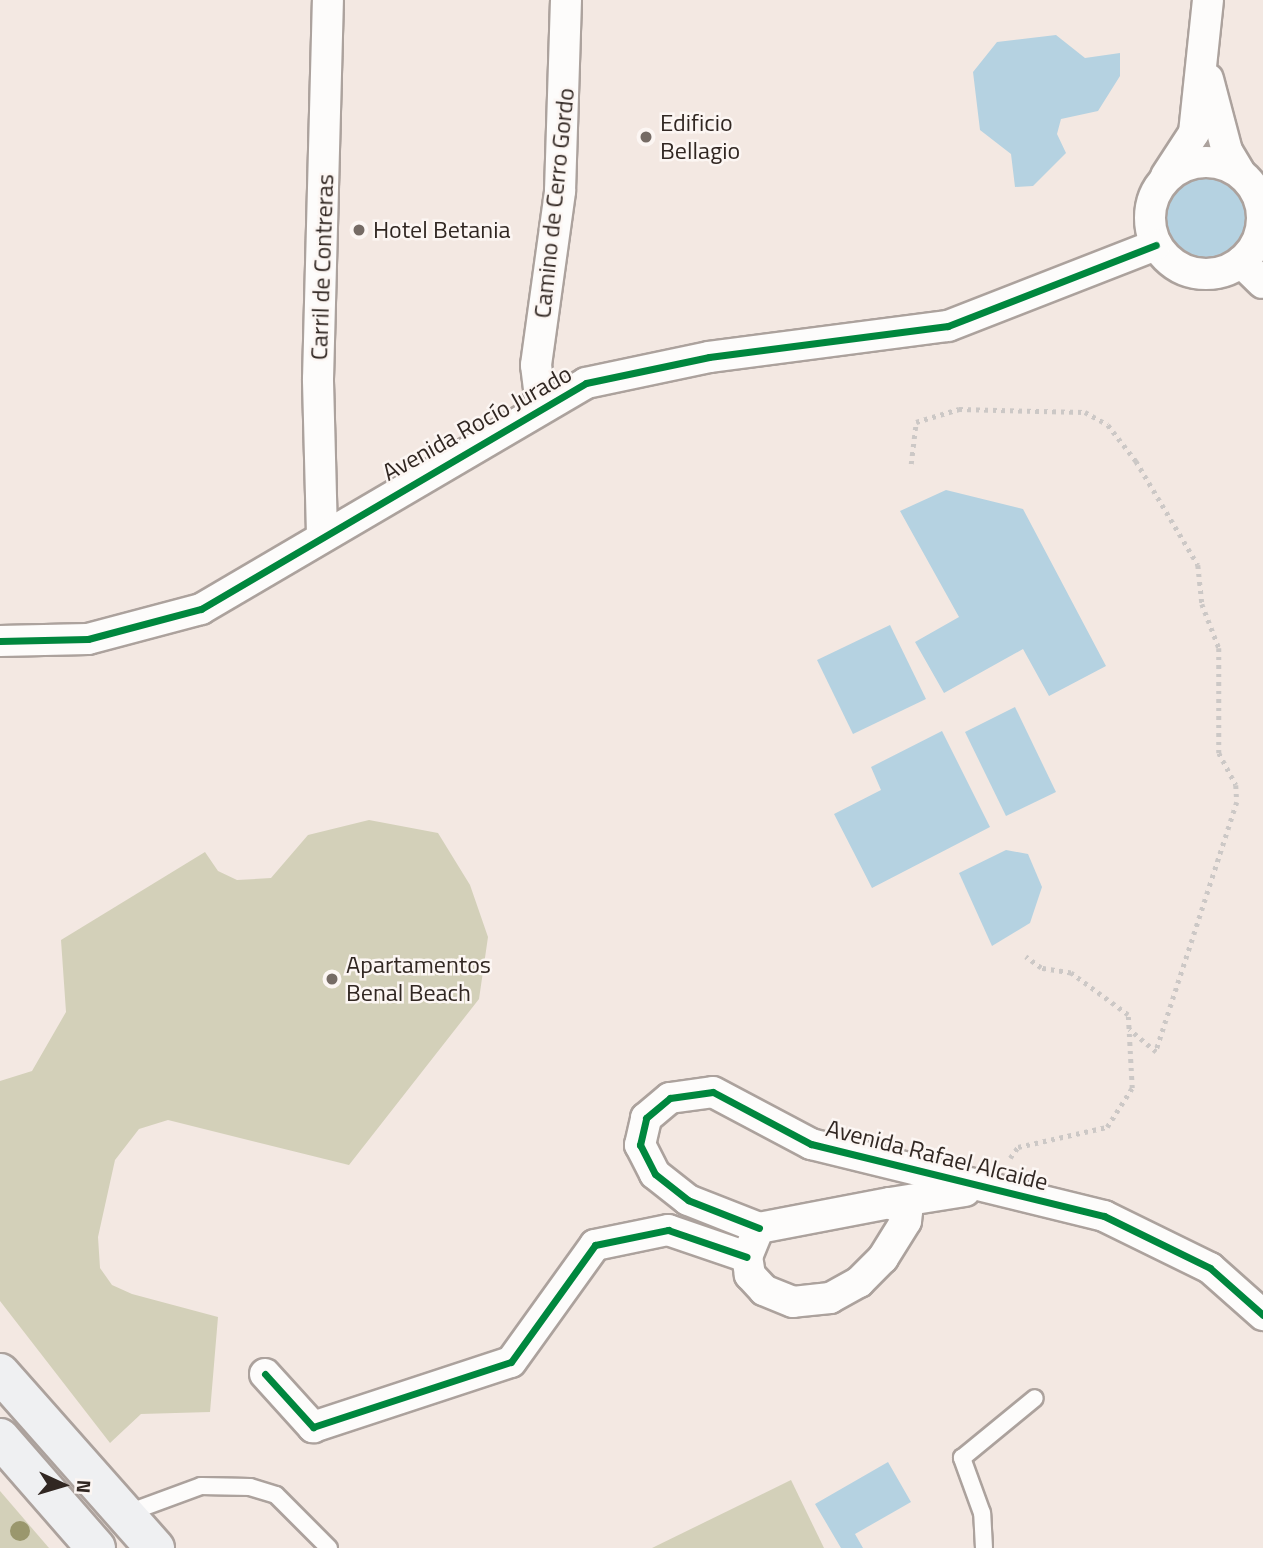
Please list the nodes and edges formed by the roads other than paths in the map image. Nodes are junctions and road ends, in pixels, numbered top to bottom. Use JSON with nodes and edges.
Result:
{"nodes":[{"id":1,"x":328,"y":0,"type":"edge"},
{"id":2,"x":566,"y":0,"type":"edge"},
{"id":3,"x":1208,"y":0,"type":"edge"},
{"id":4,"x":1205,"y":65,"type":"junction"},
{"id":5,"x":1238,"y":172,"type":"junction"},
{"id":6,"x":1156,"y":191,"type":"junction"},
{"id":7,"x":1262,"y":217,"type":"edge"},
{"id":8,"x":1156,"y":245,"type":"junction"},
{"id":9,"x":1241,"y":262,"type":"junction"},
{"id":10,"x":1263,"y":283,"type":"edge"},
{"id":11,"x":541,"y":405,"type":"junction"},
{"id":12,"x":322,"y":534,"type":"junction"},
{"id":13,"x":0,"y":641,"type":"edge"},
{"id":14,"x":990,"y":1188,"type":"junction"},
{"id":15,"x":890,"y":1203,"type":"junction"},
{"id":16,"x":759,"y":1228,"type":"junction"},
{"id":17,"x":747,"y":1257,"type":"junction"},
{"id":18,"x":1263,"y":1315,"type":"edge"},
{"id":19,"x":0,"y":1373,"type":"edge"},
{"id":20,"x":265,"y":1374,"type":"dead end"},
{"id":21,"x":1035,"y":1398,"type":"dead end"},
{"id":22,"x":0,"y":1438,"type":"edge"},
{"id":23,"x":125,"y":1514,"type":"junction"},
{"id":24,"x":96,"y":1548,"type":"edge"},
{"id":25,"x":155,"y":1548,"type":"edge"},
{"id":26,"x":329,"y":1548,"type":"edge"},
{"id":27,"x":984,"y":1548,"type":"edge"}],
"edges":[{"from":1,"to":12,"type":"street","name":"Carril de Contreras"},
{"from":2,"to":11,"type":"street","name":"Camino de Cerro Gordo"},
{"from":3,"to":4,"type":"street"},
{"from":4,"to":5,"type":"street"},
{"from":4,"to":6,"type":"street"},
{"from":5,"to":6,"type":"street"},
{"from":5,"to":7,"type":"street"},
{"from":6,"to":8,"type":"street"},
{"from":7,"to":9,"type":"street"},
{"from":8,"to":9,"type":"street"},
{"from":8,"to":11,"type":"street","name":"Avenida Rocío Jurado"},
{"from":9,"to":10,"type":"street"},
{"from":11,"to":12,"type":"street","name":"Avenida Rocío Jurado"},
{"from":12,"to":13,"type":"street","name":"Avenida Rocío Jurado"},
{"from":14,"to":15,"type":"street","name":"Avenida Rafael Alcaide"},
{"from":14,"to":16,"type":"street","name":"Avenida Rafael Alcaide"},
{"from":14,"to":18,"type":"street","name":"Avenida Rafael Alcaide"},
{"from":15,"to":16,"type":"street","name":"Avenida Rafael Alcaide"},
{"from":15,"to":17,"type":"street"},
{"from":16,"to":17,"type":"street"},
{"from":17,"to":20,"type":"street"},
{"from":19,"to":23,"type":"main road"},
{"from":21,"to":27,"type":"lane"},
{"from":22,"to":24,"type":"main road"},
{"from":23,"to":25,"type":"main road"},
{"from":23,"to":26,"type":"lane"}]}
